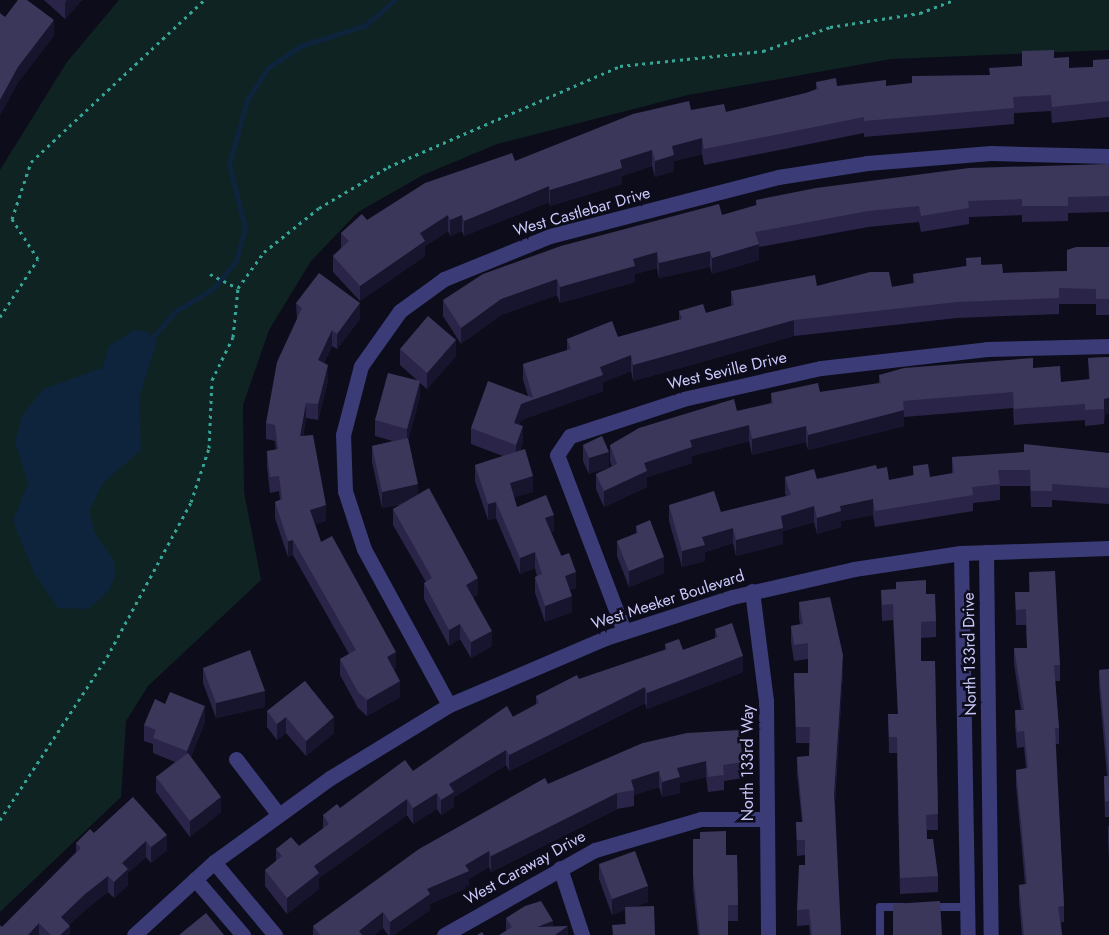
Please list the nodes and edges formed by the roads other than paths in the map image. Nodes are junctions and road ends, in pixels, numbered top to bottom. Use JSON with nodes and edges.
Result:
{"nodes":[{"id":1,"x":1109,"y":156,"type":"edge"},
{"id":2,"x":1109,"y":346,"type":"edge"},
{"id":3,"x":1109,"y":548,"type":"edge"},
{"id":4,"x":986,"y":552,"type":"junction"},
{"id":5,"x":961,"y":553,"type":"junction"},
{"id":6,"x":752,"y":591,"type":"junction"},
{"id":7,"x":624,"y":632,"type":"junction"},
{"id":8,"x":449,"y":705,"type":"junction"},
{"id":9,"x":966,"y":753,"type":"junction"},
{"id":10,"x":990,"y":756,"type":"junction"},
{"id":11,"x":236,"y":759,"type":"dead end"},
{"id":12,"x":278,"y":814,"type":"junction"},
{"id":13,"x":766,"y":819,"type":"junction"},
{"id":14,"x":214,"y":862,"type":"junction"},
{"id":15,"x":560,"y":868,"type":"junction"},
{"id":16,"x":195,"y":879,"type":"junction"},
{"id":17,"x":968,"y":907,"type":"junction"},
{"id":18,"x":134,"y":935,"type":"edge"},
{"id":19,"x":243,"y":935,"type":"edge"},
{"id":20,"x":275,"y":935,"type":"edge"},
{"id":21,"x":444,"y":935,"type":"edge"},
{"id":22,"x":582,"y":935,"type":"edge"},
{"id":23,"x":768,"y":935,"type":"edge"},
{"id":24,"x":880,"y":935,"type":"edge"},
{"id":25,"x":968,"y":935,"type":"edge"},
{"id":26,"x":991,"y":935,"type":"edge"}],
"edges":[{"from":1,"to":8,"type":"street","name":"West Castlebar Drive"},
{"from":2,"to":7,"type":"street","name":"West Seville Drive"},
{"from":3,"to":4,"type":"street","name":"West Meeker Boulevard"},
{"from":4,"to":5,"type":"street","name":"West Meeker Boulevard"},
{"from":4,"to":10,"type":"street","name":"North 133rd Drive"},
{"from":5,"to":6,"type":"street","name":"West Meeker Boulevard"},
{"from":5,"to":9,"type":"street","name":"North 133rd Drive"},
{"from":6,"to":7,"type":"street","name":"West Meeker Boulevard"},
{"from":6,"to":13,"type":"street","name":"North 133rd Way"},
{"from":7,"to":8,"type":"street","name":"West Meeker Boulevard"},
{"from":8,"to":12,"type":"street","name":"West Meeker Boulevard"},
{"from":9,"to":10,"type":"street"},
{"from":9,"to":17,"type":"street","name":"North 133rd Drive"},
{"from":10,"to":26,"type":"street","name":"North 133rd Drive"},
{"from":11,"to":12,"type":"street"},
{"from":12,"to":14,"type":"street","name":"West Meeker Boulevard"},
{"from":13,"to":15,"type":"street","name":"West Caraway Drive"},
{"from":13,"to":23,"type":"street","name":"North 133rd Way"},
{"from":14,"to":16,"type":"street","name":"West Meeker Boulevard"},
{"from":14,"to":20,"type":"street"},
{"from":15,"to":21,"type":"street","name":"West Caraway Drive"},
{"from":15,"to":22,"type":"street"},
{"from":16,"to":18,"type":"street","name":"West Meeker Boulevard"},
{"from":16,"to":19,"type":"street"},
{"from":17,"to":24,"type":"lane"},
{"from":17,"to":25,"type":"street","name":"North 133rd Drive"}]}
